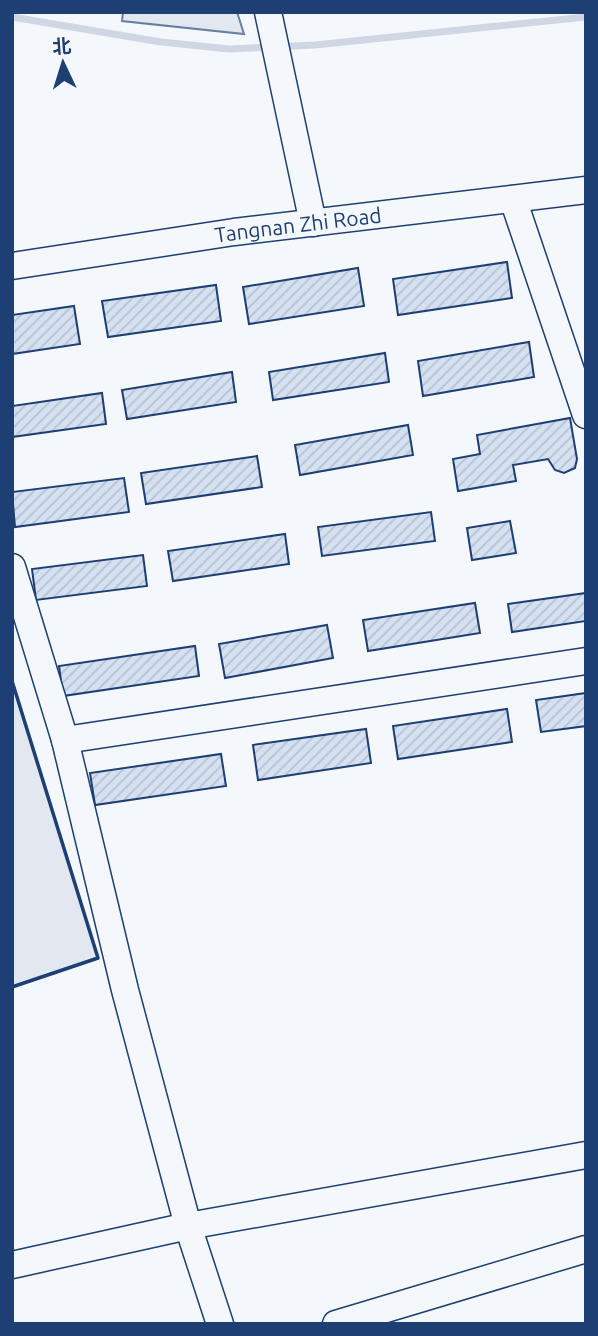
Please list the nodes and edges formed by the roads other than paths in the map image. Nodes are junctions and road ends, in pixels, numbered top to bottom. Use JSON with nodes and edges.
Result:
{"nodes":[{"id":1,"x":268,"y":12,"type":"edge"},
{"id":2,"x":586,"y":190,"type":"edge"},
{"id":3,"x":513,"y":199,"type":"junction"},
{"id":4,"x":313,"y":223,"type":"junction"},
{"id":5,"x":12,"y":266,"type":"edge"},
{"id":6,"x":586,"y":415,"type":"edge"},
{"id":7,"x":12,"y":567,"type":"edge"},
{"id":8,"x":586,"y":661,"type":"edge"},
{"id":9,"x":65,"y":740,"type":"junction"},
{"id":10,"x":586,"y":1155,"type":"edge"},
{"id":11,"x":188,"y":1226,"type":"junction"},
{"id":12,"x":586,"y":1249,"type":"edge"},
{"id":13,"x":12,"y":1265,"type":"edge"},
{"id":14,"x":220,"y":1324,"type":"edge"},
{"id":15,"x":336,"y":1324,"type":"edge"}],
"edges":[{"from":1,"to":4,"type":"street"},
{"from":2,"to":3,"type":"street","name":"Tangnan Zhi Road"},
{"from":3,"to":4,"type":"street","name":"Tangnan Zhi Road"},
{"from":3,"to":6,"type":"street"},
{"from":4,"to":5,"type":"street","name":"Tangnan Zhi Road"},
{"from":7,"to":9,"type":"street"},
{"from":8,"to":9,"type":"street"},
{"from":9,"to":11,"type":"street"},
{"from":10,"to":11,"type":"street"},
{"from":11,"to":13,"type":"street"},
{"from":11,"to":14,"type":"street"},
{"from":12,"to":15,"type":"street"}]}
